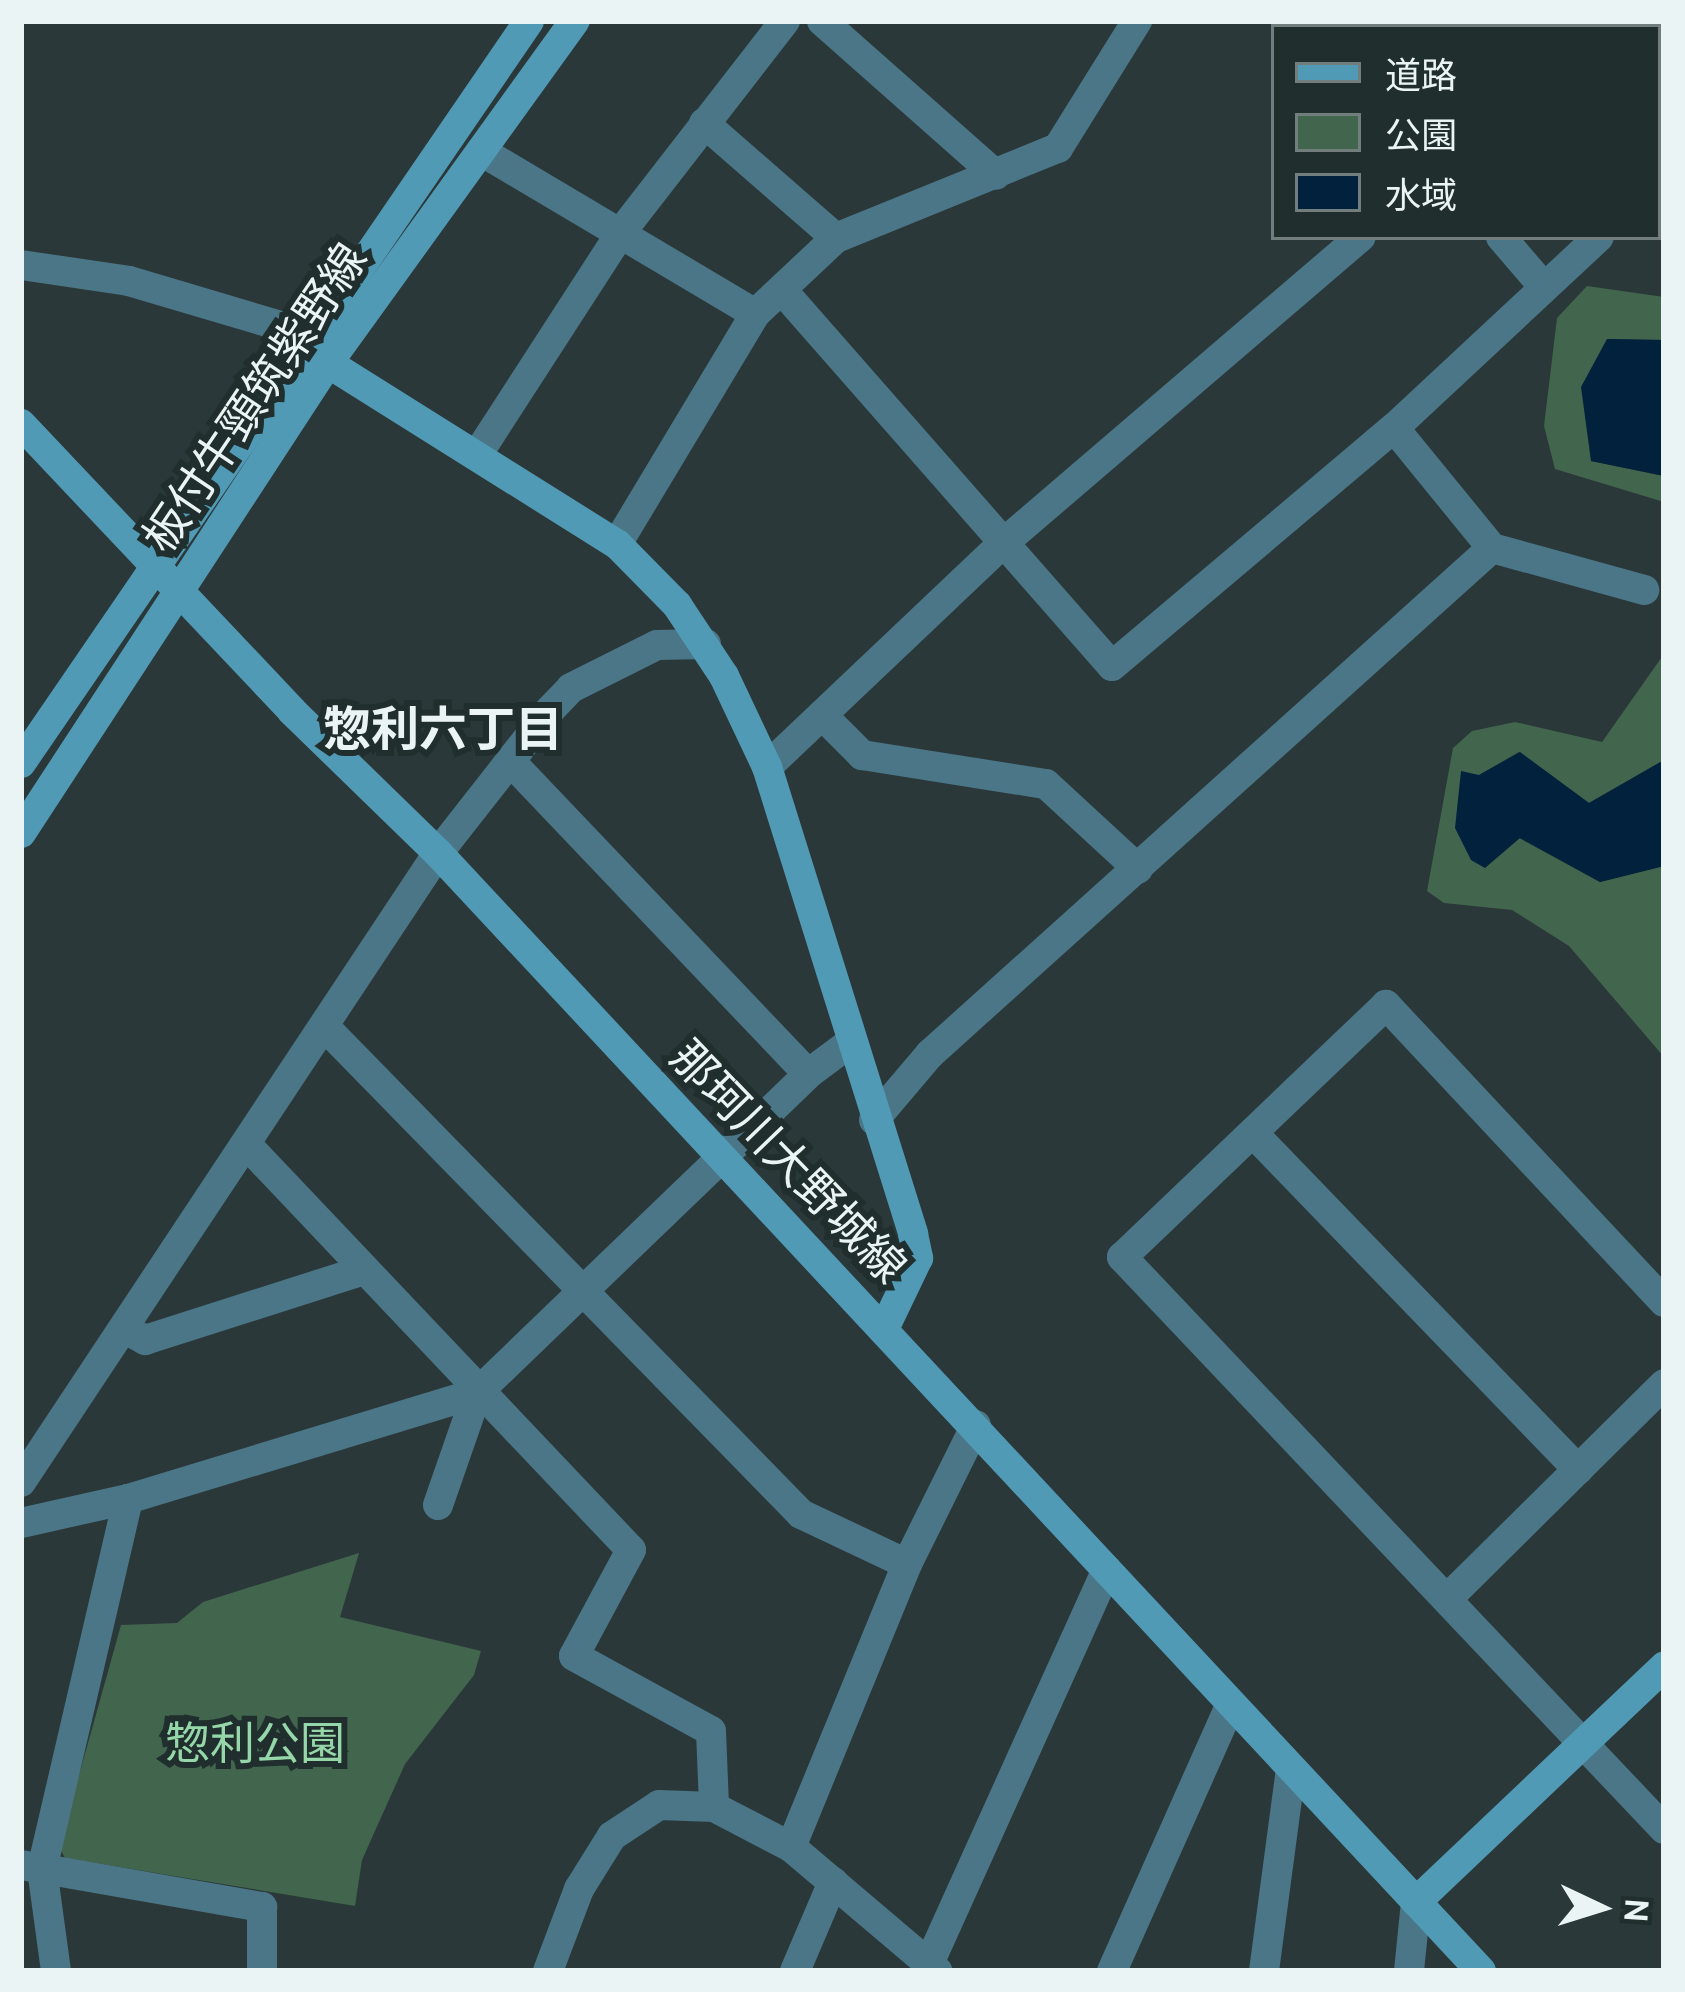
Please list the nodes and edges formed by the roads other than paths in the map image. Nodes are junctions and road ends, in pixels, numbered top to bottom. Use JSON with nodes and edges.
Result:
{"nodes":[{"id":1,"x":529,"y":21,"type":"edge"},
{"id":2,"x":575,"y":21,"type":"edge"},
{"id":3,"x":785,"y":21,"type":"edge"},
{"id":4,"x":822,"y":21,"type":"edge"},
{"id":5,"x":1137,"y":21,"type":"edge"},
{"id":6,"x":704,"y":123,"type":"junction"},
{"id":7,"x":481,"y":151,"type":"junction"},
{"id":8,"x":996,"y":175,"type":"junction"},
{"id":9,"x":622,"y":231,"type":"junction"},
{"id":10,"x":836,"y":238,"type":"junction"},
{"id":11,"x":1357,"y":240,"type":"edge"},
{"id":12,"x":1505,"y":240,"type":"edge"},
{"id":13,"x":1597,"y":240,"type":"edge"},
{"id":14,"x":21,"y":265,"type":"edge"},
{"id":15,"x":1543,"y":286,"type":"junction"},
{"id":16,"x":782,"y":290,"type":"junction"},
{"id":17,"x":754,"y":314,"type":"junction"},
{"id":18,"x":308,"y":334,"type":"junction"},
{"id":19,"x":328,"y":363,"type":"junction"},
{"id":20,"x":21,"y":424,"type":"edge"},
{"id":21,"x":1394,"y":428,"type":"junction"},
{"id":22,"x":478,"y":452,"type":"junction"},
{"id":23,"x":617,"y":544,"type":"junction"},
{"id":24,"x":1000,"y":546,"type":"junction"},
{"id":25,"x":1492,"y":548,"type":"junction"},
{"id":26,"x":151,"y":564,"type":"junction"},
{"id":27,"x":1645,"y":590,"type":"dead end"},
{"id":28,"x":179,"y":591,"type":"junction"},
{"id":29,"x":706,"y":644,"type":"junction"},
{"id":30,"x":822,"y":715,"type":"junction"},
{"id":31,"x":21,"y":764,"type":"edge"},
{"id":32,"x":513,"y":764,"type":"junction"},
{"id":33,"x":767,"y":767,"type":"junction"},
{"id":34,"x":21,"y":833,"type":"edge"},
{"id":35,"x":438,"y":853,"type":"junction"},
{"id":36,"x":1138,"y":869,"type":"junction"},
{"id":37,"x":325,"y":1027,"type":"junction"},
{"id":38,"x":851,"y":1042,"type":"junction"},
{"id":39,"x":808,"y":1074,"type":"junction"},
{"id":40,"x":874,"y":1120,"type":"junction"},
{"id":41,"x":1253,"y":1132,"type":"junction"},
{"id":42,"x":249,"y":1147,"type":"junction"},
{"id":43,"x":721,"y":1163,"type":"junction"},
{"id":44,"x":365,"y":1270,"type":"junction"},
{"id":45,"x":588,"y":1288,"type":"junction"},
{"id":46,"x":1664,"y":1302,"type":"edge"},
{"id":47,"x":885,"y":1327,"type":"junction"},
{"id":48,"x":127,"y":1330,"type":"junction"},
{"id":49,"x":1664,"y":1384,"type":"edge"},
{"id":50,"x":477,"y":1393,"type":"junction"},
{"id":51,"x":976,"y":1425,"type":"junction"},
{"id":52,"x":1578,"y":1469,"type":"junction"},
{"id":53,"x":21,"y":1482,"type":"edge"},
{"id":54,"x":128,"y":1499,"type":"junction"},
{"id":55,"x":438,"y":1505,"type":"dead end"},
{"id":56,"x":21,"y":1523,"type":"edge"},
{"id":57,"x":907,"y":1564,"type":"junction"},
{"id":58,"x":1107,"y":1570,"type":"junction"},
{"id":59,"x":1448,"y":1598,"type":"junction"},
{"id":60,"x":1664,"y":1667,"type":"edge"},
{"id":61,"x":1231,"y":1704,"type":"junction"},
{"id":62,"x":1581,"y":1745,"type":"junction"},
{"id":63,"x":1291,"y":1768,"type":"junction"},
{"id":64,"x":714,"y":1807,"type":"junction"},
{"id":65,"x":1664,"y":1829,"type":"edge"},
{"id":66,"x":790,"y":1847,"type":"junction"},
{"id":67,"x":32,"y":1867,"type":"edge"},
{"id":68,"x":833,"y":1882,"type":"junction"},
{"id":69,"x":1416,"y":1902,"type":"junction"},
{"id":70,"x":934,"y":1965,"type":"edge"},
{"id":71,"x":56,"y":1971,"type":"edge"},
{"id":72,"x":262,"y":1971,"type":"edge"},
{"id":73,"x":548,"y":1971,"type":"edge"},
{"id":74,"x":795,"y":1971,"type":"edge"},
{"id":75,"x":1112,"y":1971,"type":"edge"},
{"id":76,"x":1264,"y":1971,"type":"edge"},
{"id":77,"x":1408,"y":1971,"type":"edge"},
{"id":78,"x":1480,"y":1971,"type":"edge"}],
"edges":[{"from":1,"to":18,"type":"main road","name":"板付牛頸筑紫野線"},
{"from":2,"to":7,"type":"main road","name":"板付牛頸筑紫野線"},
{"from":3,"to":6,"type":"street"},
{"from":4,"to":8,"type":"street"},
{"from":5,"to":8,"type":"street"},
{"from":6,"to":9,"type":"street"},
{"from":6,"to":10,"type":"street"},
{"from":7,"to":9,"type":"street"},
{"from":7,"to":19,"type":"main road","name":"板付牛頸筑紫野線"},
{"from":8,"to":10,"type":"street"},
{"from":9,"to":17,"type":"street"},
{"from":9,"to":22,"type":"street"},
{"from":10,"to":16,"type":"street"},
{"from":11,"to":24,"type":"street"},
{"from":12,"to":15,"type":"street"},
{"from":13,"to":15,"type":"street"},
{"from":14,"to":18,"type":"street"},
{"from":15,"to":21,"type":"street"},
{"from":16,"to":17,"type":"street"},
{"from":16,"to":24,"type":"street"},
{"from":17,"to":23,"type":"street"},
{"from":18,"to":26,"type":"main road","name":"板付牛頸筑紫野線"},
{"from":19,"to":22,"type":"main road"},
{"from":19,"to":28,"type":"main road","name":"板付牛頸筑紫野線"},
{"from":20,"to":26,"type":"main road","name":"那珂川大野城線"},
{"from":21,"to":24,"type":"street"},
{"from":21,"to":25,"type":"street"},
{"from":22,"to":23,"type":"main road"},
{"from":23,"to":29,"type":"main road"},
{"from":24,"to":30,"type":"street"},
{"from":25,"to":27,"type":"street"},
{"from":25,"to":36,"type":"street"},
{"from":26,"to":28,"type":"main road","name":"那珂川大野城線"},
{"from":26,"to":31,"type":"main road","name":"板付牛頸筑紫野線"},
{"from":28,"to":34,"type":"main road","name":"板付牛頸筑紫野線"},
{"from":28,"to":35,"type":"main road","name":"那珂川大野城線"},
{"from":29,"to":32,"type":"street"},
{"from":29,"to":33,"type":"main road"},
{"from":30,"to":33,"type":"street"},
{"from":30,"to":36,"type":"street"},
{"from":32,"to":35,"type":"street"},
{"from":32,"to":39,"type":"street"},
{"from":33,"to":38,"type":"main road"},
{"from":35,"to":37,"type":"street"},
{"from":35,"to":43,"type":"main road","name":"那珂川大野城線"},
{"from":36,"to":40,"type":"street"},
{"from":37,"to":42,"type":"street"},
{"from":37,"to":45,"type":"street"},
{"from":38,"to":39,"type":"street"},
{"from":38,"to":40,"type":"main road"},
{"from":39,"to":43,"type":"street"},
{"from":40,"to":47,"type":"main road"},
{"from":41,"to":46,"type":"street"},
{"from":41,"to":52,"type":"street"},
{"from":41,"to":59,"type":"street"},
{"from":42,"to":44,"type":"street"},
{"from":42,"to":48,"type":"street"},
{"from":43,"to":45,"type":"street"},
{"from":43,"to":47,"type":"main road","name":"那珂川大野城線"},
{"from":44,"to":48,"type":"street"},
{"from":44,"to":50,"type":"street"},
{"from":45,"to":50,"type":"street"},
{"from":45,"to":57,"type":"street"},
{"from":47,"to":51,"type":"main road","name":"那珂川大野城線"},
{"from":48,"to":53,"type":"street"},
{"from":49,"to":52,"type":"street"},
{"from":50,"to":54,"type":"street"},
{"from":50,"to":55,"type":"street"},
{"from":50,"to":64,"type":"street"},
{"from":51,"to":57,"type":"street"},
{"from":51,"to":58,"type":"main road","name":"那珂川大野城線"},
{"from":52,"to":59,"type":"street"},
{"from":54,"to":56,"type":"street"},
{"from":54,"to":67,"type":"street"},
{"from":57,"to":66,"type":"street"},
{"from":58,"to":61,"type":"main road","name":"那珂川大野城線"},
{"from":58,"to":70,"type":"street"},
{"from":59,"to":62,"type":"street"},
{"from":60,"to":62,"type":"main road"},
{"from":61,"to":63,"type":"main road","name":"那珂川大野城線"},
{"from":61,"to":75,"type":"street"},
{"from":62,"to":65,"type":"street"},
{"from":62,"to":69,"type":"main road"},
{"from":63,"to":69,"type":"main road","name":"那珂川大野城線"},
{"from":63,"to":76,"type":"street"},
{"from":64,"to":66,"type":"street"},
{"from":64,"to":73,"type":"street"},
{"from":66,"to":68,"type":"street"},
{"from":67,"to":71,"type":"street"},
{"from":67,"to":72,"type":"street"},
{"from":68,"to":70,"type":"street"},
{"from":68,"to":74,"type":"street"},
{"from":69,"to":77,"type":"street"},
{"from":69,"to":78,"type":"main road","name":"那珂川大野城線"}]}
